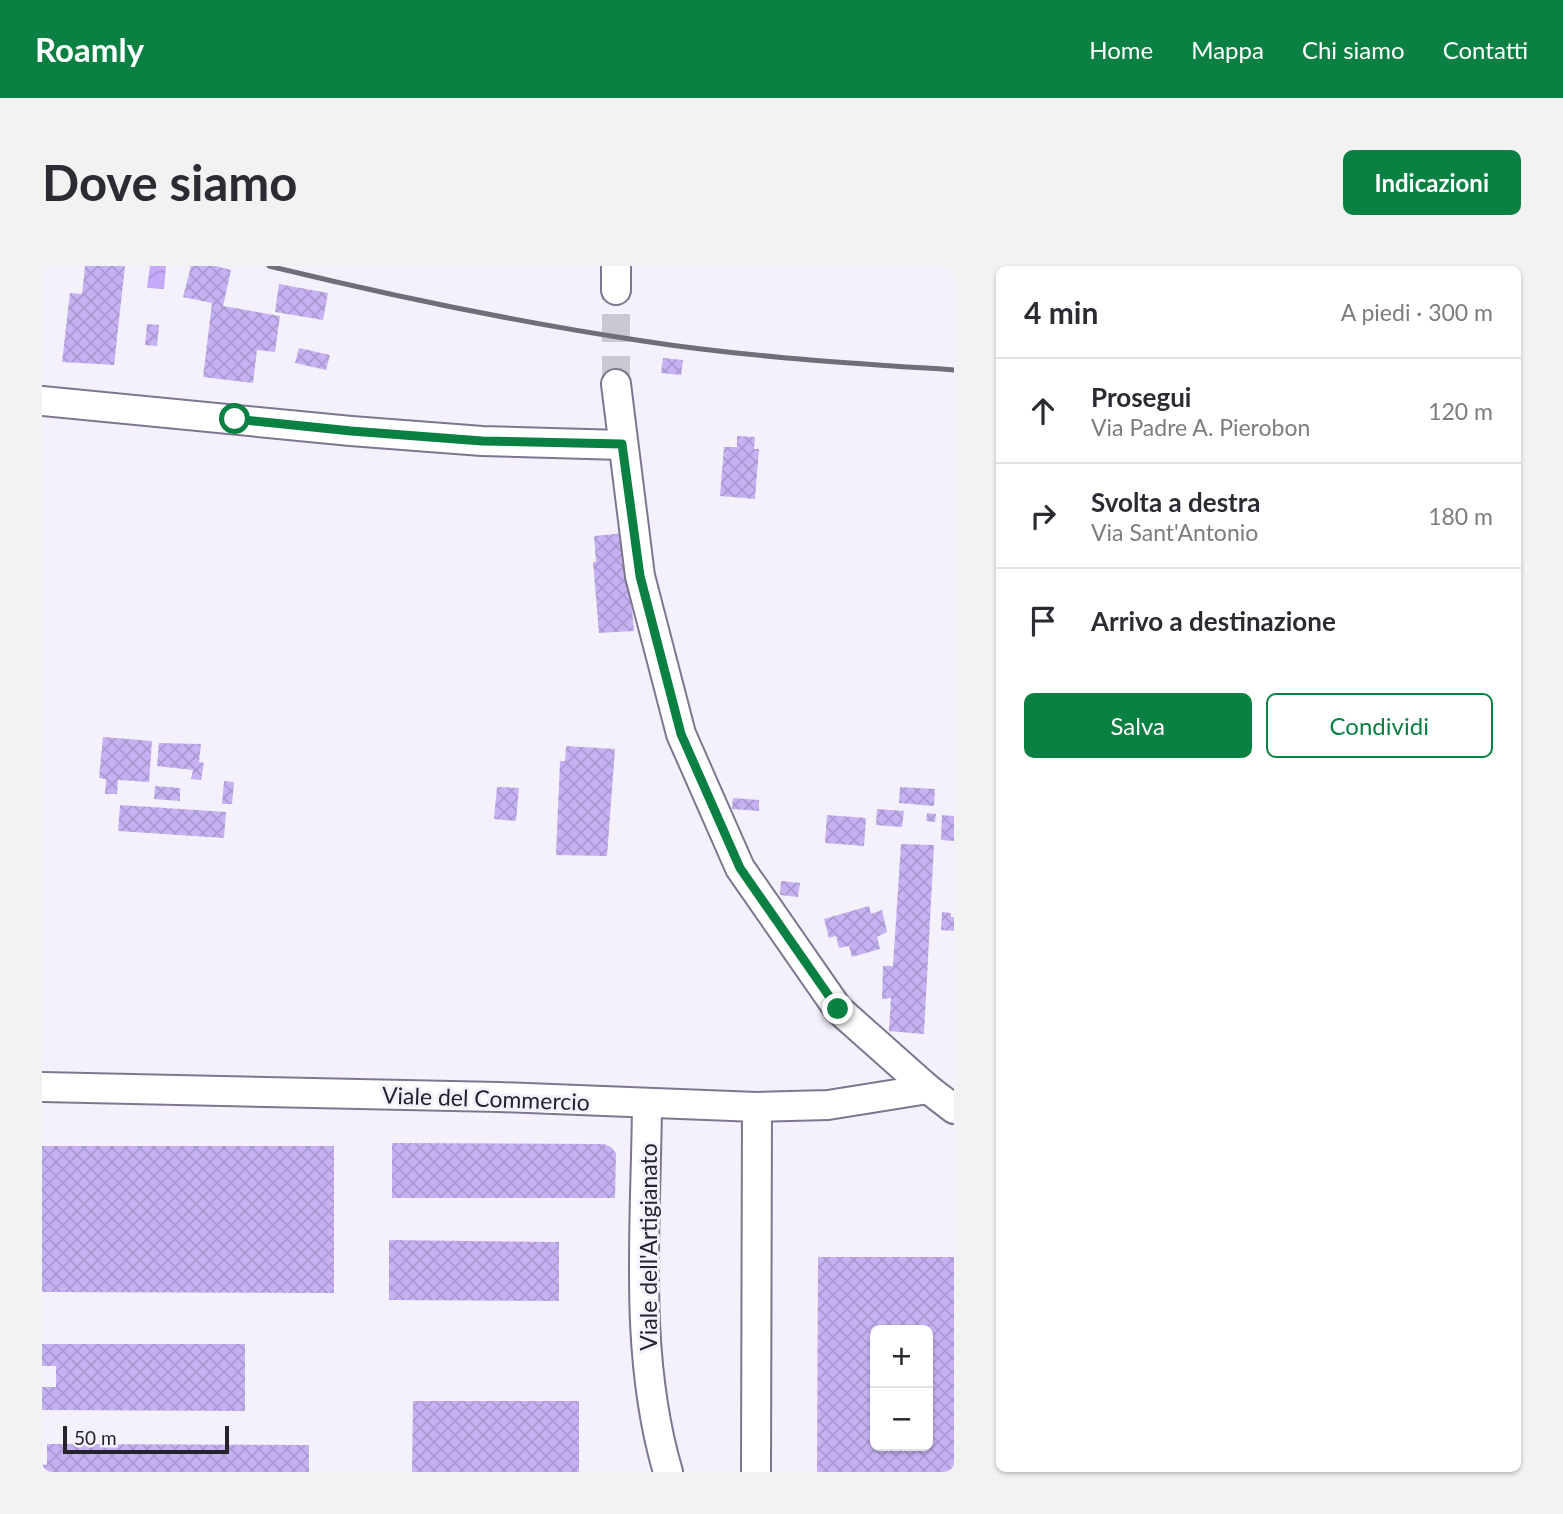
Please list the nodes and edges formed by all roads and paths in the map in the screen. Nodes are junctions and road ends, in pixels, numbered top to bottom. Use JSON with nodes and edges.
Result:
{"nodes":[{"id":1,"x":615,"y":384,"type":"tunnel mouth"},
{"id":2,"x":42,"y":401,"type":"edge"},
{"id":3,"x":622,"y":444,"type":"junction"},
{"id":4,"x":42,"y":1087,"type":"edge"},
{"id":5,"x":928,"y":1089,"type":"junction"},
{"id":6,"x":647,"y":1104,"type":"junction"},
{"id":7,"x":757,"y":1107,"type":"junction"},
{"id":8,"x":954,"y":1109,"type":"edge"},
{"id":9,"x":668,"y":1472,"type":"edge"},
{"id":10,"x":756,"y":1472,"type":"edge"}],
"edges":[{"from":1,"to":3,"type":"street"},
{"from":2,"to":3,"type":"street"},
{"from":3,"to":5,"type":"street"},
{"from":4,"to":6,"type":"street","name":"Viale del Commercio"},
{"from":5,"to":7,"type":"street","name":"Viale del Commercio"},
{"from":5,"to":8,"type":"street"},
{"from":6,"to":7,"type":"street","name":"Viale del Commercio"},
{"from":6,"to":9,"type":"street","name":"Viale dell'Artigianato"},
{"from":7,"to":10,"type":"street"}]}
